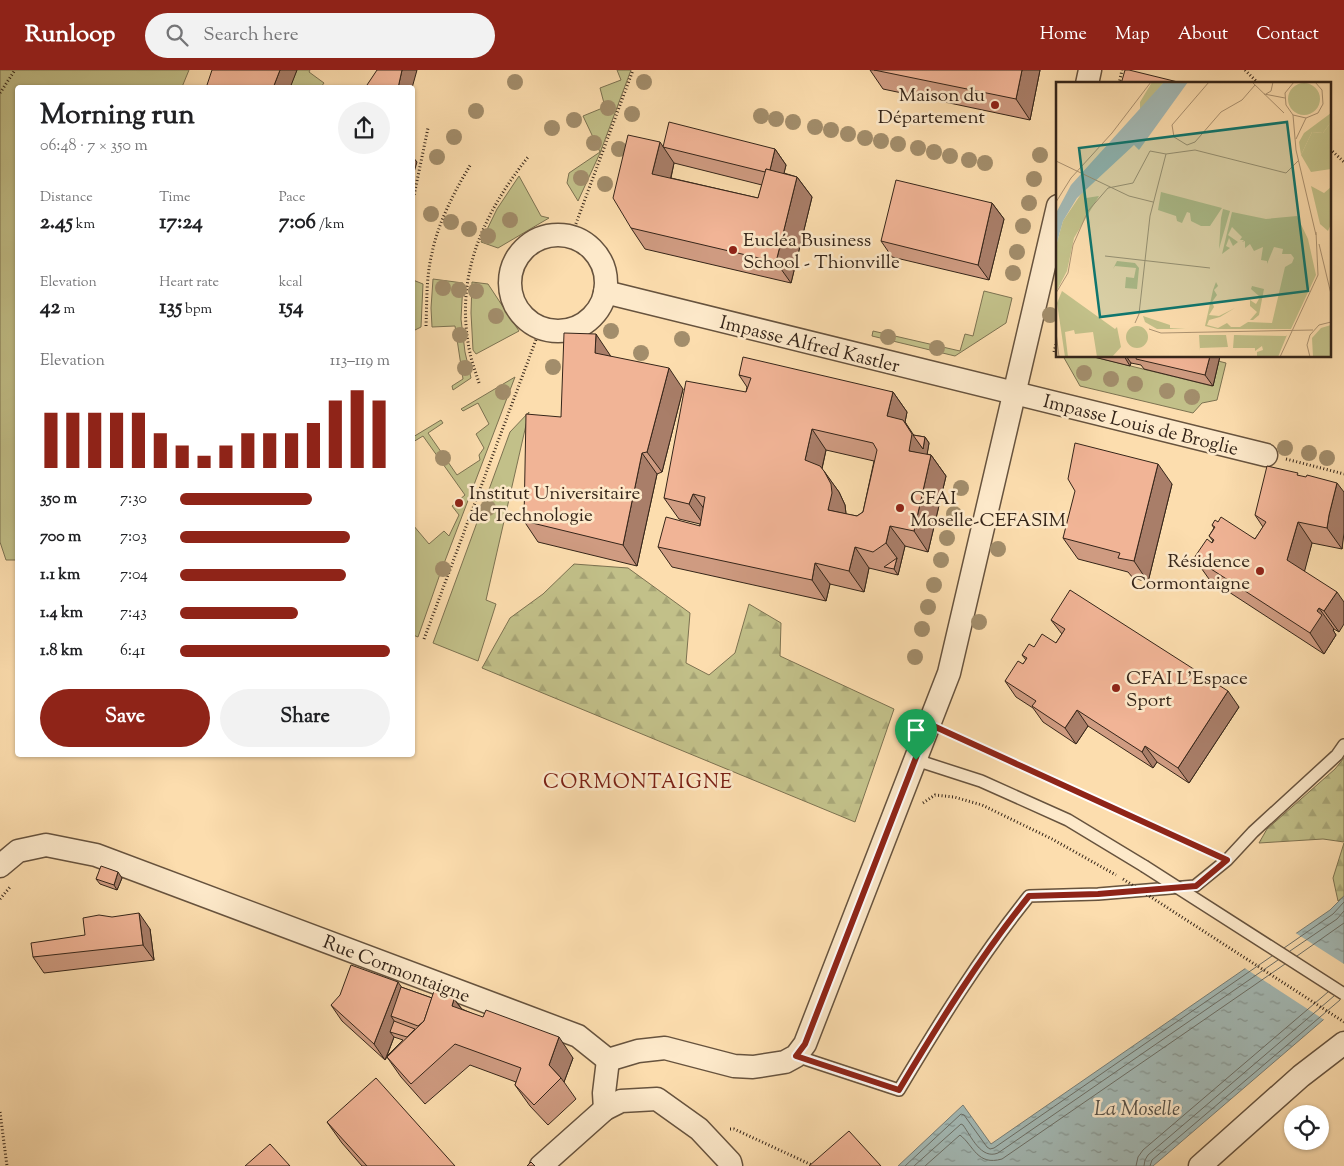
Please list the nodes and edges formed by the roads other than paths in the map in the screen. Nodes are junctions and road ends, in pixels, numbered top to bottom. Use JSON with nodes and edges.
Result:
{"nodes":[{"id":1,"x":1056,"y":215,"type":"edge"},
{"id":2,"x":605,"y":292,"type":"junction"},
{"id":3,"x":1015,"y":393,"type":"junction"},
{"id":4,"x":1266,"y":454,"type":"road end"},
{"id":5,"x":1344,"y":745,"type":"edge"},
{"id":6,"x":916,"y":760,"type":"junction"},
{"id":7,"x":0,"y":866,"type":"edge"},
{"id":8,"x":1344,"y":994,"type":"edge"},
{"id":9,"x":1344,"y":1043,"type":"edge"},
{"id":10,"x":796,"y":1056,"type":"junction"},
{"id":11,"x":608,"y":1060,"type":"junction"},
{"id":12,"x":613,"y":1105,"type":"junction"},
{"id":13,"x":541,"y":1166,"type":"edge"},
{"id":14,"x":731,"y":1166,"type":"edge"},
{"id":15,"x":1200,"y":1166,"type":"edge"}],
"edges":[{"from":1,"to":3,"type":"street"},
{"from":2,"to":2,"type":"street"},
{"from":2,"to":3,"type":"street","name":"Impasse Alfred Kastler"},
{"from":3,"to":4,"type":"street","name":"Impasse Louis de Broglie"},
{"from":3,"to":6,"type":"street"},
{"from":5,"to":10,"type":"lane"},
{"from":6,"to":8,"type":"lane","bridge":true},
{"from":6,"to":10,"type":"street"},
{"from":7,"to":11,"type":"street","name":"Rue Cormontaigne"},
{"from":9,"to":15,"type":"street"},
{"from":10,"to":11,"type":"street"},
{"from":11,"to":12,"type":"street"},
{"from":12,"to":13,"type":"street"},
{"from":12,"to":14,"type":"street"}]}
